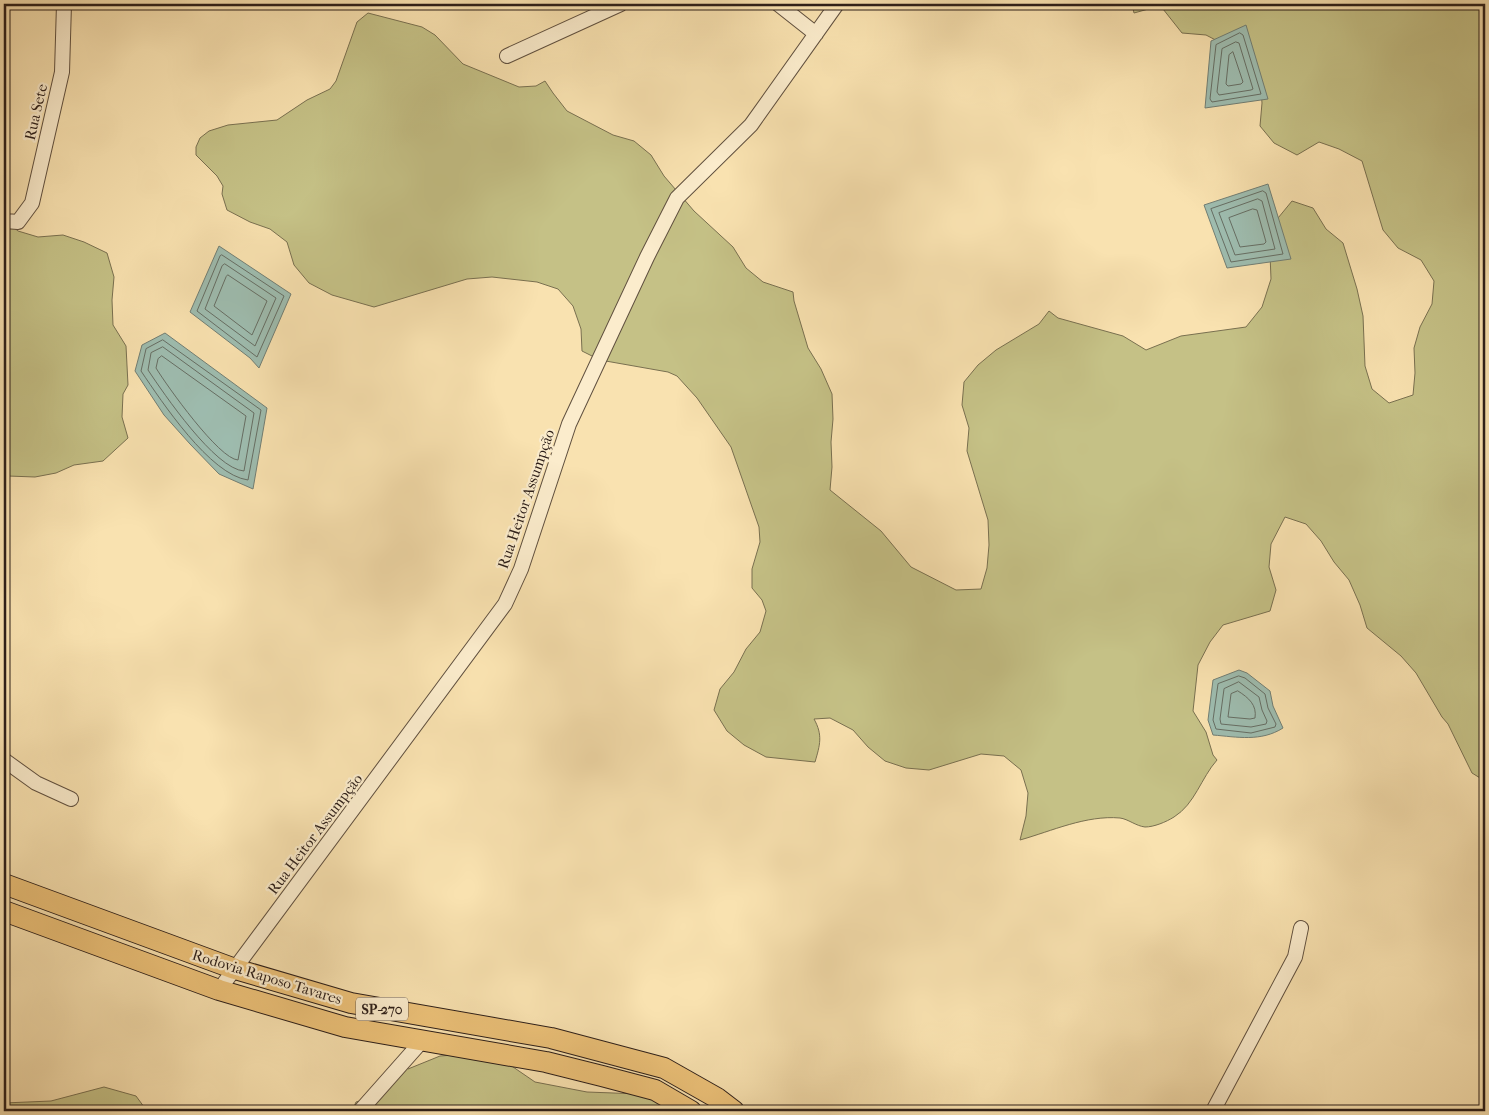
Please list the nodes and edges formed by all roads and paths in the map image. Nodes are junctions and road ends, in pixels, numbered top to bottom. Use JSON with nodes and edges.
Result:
{"nodes":[{"id":1,"x":64,"y":4,"type":"edge"},
{"id":2,"x":621,"y":4,"type":"edge"},
{"id":3,"x":778,"y":4,"type":"edge"},
{"id":4,"x":837,"y":4,"type":"edge"},
{"id":5,"x":816,"y":34,"type":"junction"},
{"id":6,"x":507,"y":56,"type":"dead end"},
{"id":7,"x":4,"y":219,"type":"edge"},
{"id":8,"x":4,"y":760,"type":"edge"},
{"id":9,"x":71,"y":799,"type":"dead end"},
{"id":10,"x":4,"y":884,"type":"edge"},
{"id":11,"x":4,"y":911,"type":"edge"},
{"id":12,"x":1301,"y":928,"type":"dead end"},
{"id":13,"x":235,"y":970,"type":"junction"},
{"id":14,"x":219,"y":990,"type":"junction"},
{"id":15,"x":422,"y":1041,"type":"junction"},
{"id":16,"x":360,"y":1111,"type":"edge"},
{"id":17,"x":691,"y":1111,"type":"edge"},
{"id":18,"x":734,"y":1111,"type":"edge"},
{"id":19,"x":1213,"y":1111,"type":"edge"}],
"edges":[{"from":1,"to":7,"type":"street","name":"Rua Sete"},
{"from":2,"to":6,"type":"street"},
{"from":3,"to":5,"type":"street"},
{"from":4,"to":5,"type":"street","name":"Rua Heitor Assumpção"},
{"from":5,"to":13,"type":"street","name":"Rua Heitor Assumpção"},
{"from":8,"to":9,"type":"street"},
{"from":10,"to":13,"type":"highway","name":"Rodovia Raposo Tavares","number":"SP-270"},
{"from":11,"to":14,"type":"highway","name":"Rodovia Raposo Tavares","number":"SP-270"},
{"from":12,"to":19,"type":"street"},
{"from":13,"to":14,"type":"street","name":"Rua Heitor Assumpção"},
{"from":13,"to":18,"type":"highway","name":"Rodovia Raposo Tavares","number":"SP-270"},
{"from":14,"to":15,"type":"highway","name":"Rodovia Raposo Tavares","number":"SP-270"},
{"from":15,"to":16,"type":"street"},
{"from":15,"to":17,"type":"highway","name":"Rodovia Raposo Tavares","number":"SP-270"}]}
